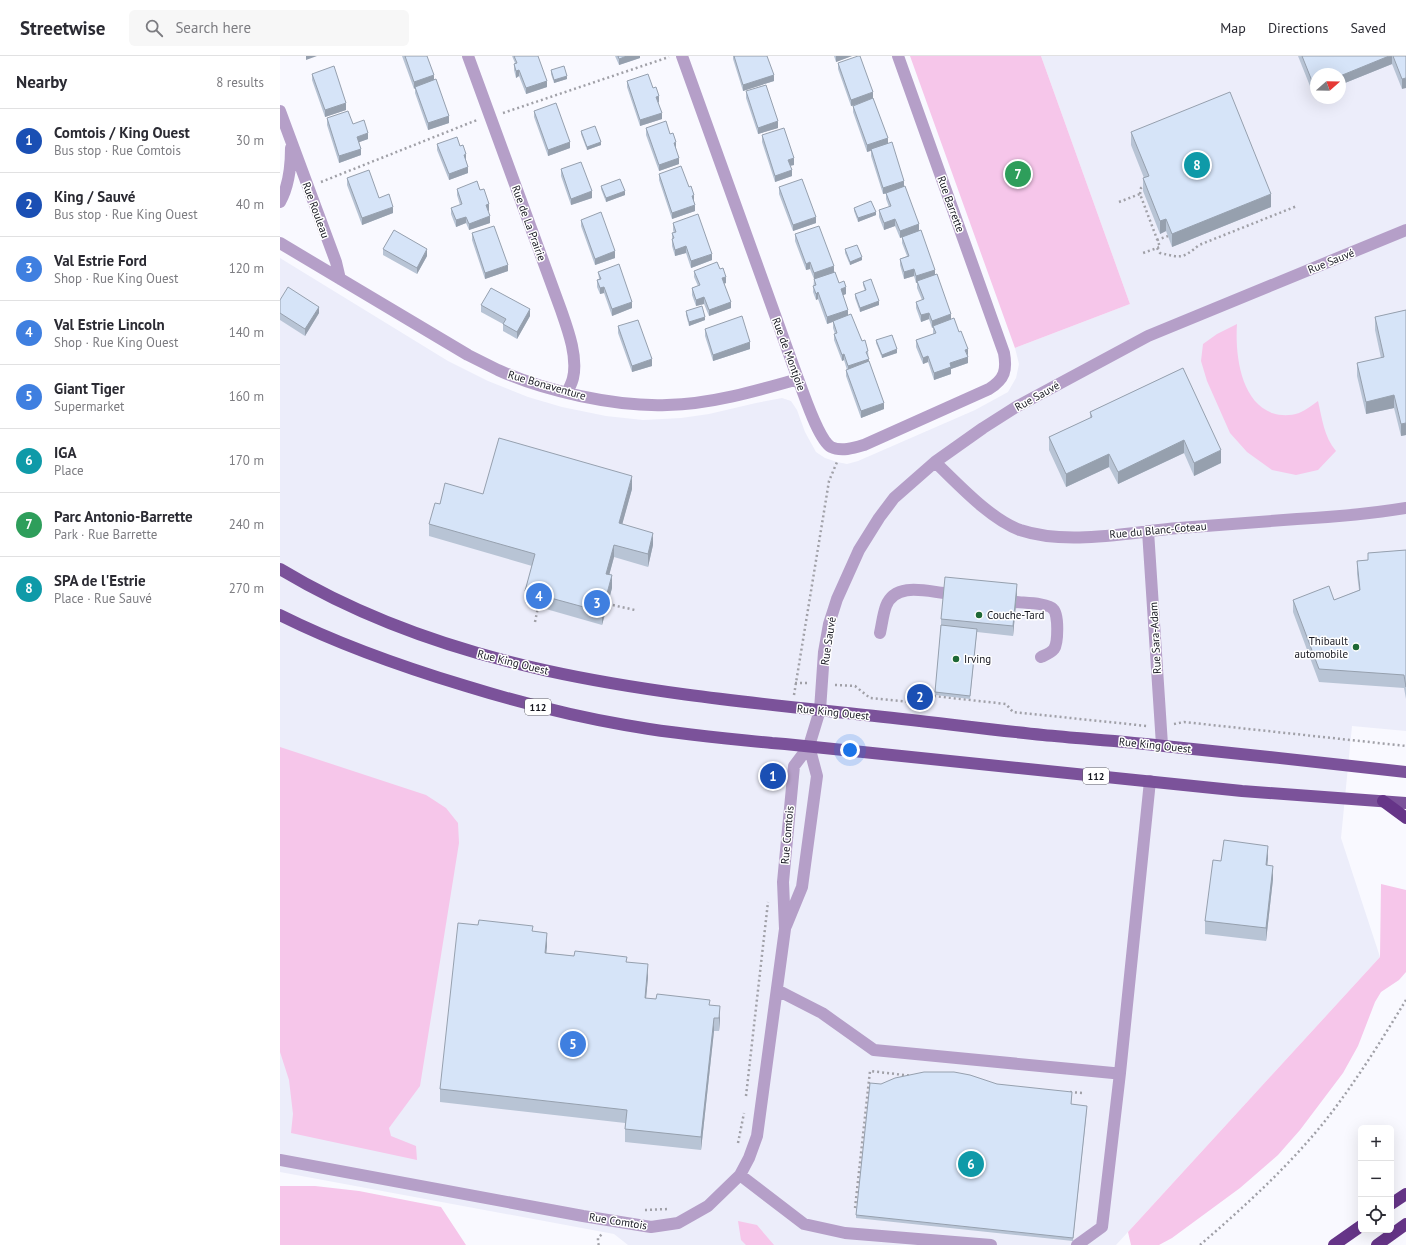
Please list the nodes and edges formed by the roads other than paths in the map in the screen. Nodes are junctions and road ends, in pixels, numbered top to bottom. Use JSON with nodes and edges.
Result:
{"nodes":[{"id":1,"x":468,"y":56,"type":"edge"},
{"id":2,"x":682,"y":56,"type":"edge"},
{"id":3,"x":898,"y":56,"type":"edge"},
{"id":4,"x":280,"y":111,"type":"edge"},
{"id":5,"x":291,"y":141,"type":"junction"},
{"id":6,"x":280,"y":202,"type":"edge"},
{"id":7,"x":1406,"y":230,"type":"edge"},
{"id":8,"x":280,"y":243,"type":"edge"},
{"id":9,"x":340,"y":279,"type":"junction"},
{"id":10,"x":1004,"y":353,"type":"joint"},
{"id":11,"x":798,"y":379,"type":"junction"},
{"id":12,"x":567,"y":393,"type":"junction"},
{"id":13,"x":935,"y":462,"type":"junction"},
{"id":14,"x":1406,"y":508,"type":"edge"},
{"id":15,"x":1148,"y":531,"type":"junction"},
{"id":16,"x":280,"y":569,"type":"edge"},
{"id":17,"x":944,"y":593,"type":"edge"},
{"id":18,"x":1016,"y":602,"type":"edge"},
{"id":19,"x":280,"y":616,"type":"edge"},
{"id":20,"x":880,"y":633,"type":"dead end"},
{"id":21,"x":1041,"y":657,"type":"dead end"},
{"id":22,"x":820,"y":710,"type":"junction"},
{"id":23,"x":1162,"y":745,"type":"junction"},
{"id":24,"x":809,"y":746,"type":"junction"},
{"id":25,"x":1406,"y":772,"type":"edge"},
{"id":26,"x":1150,"y":781,"type":"junction"},
{"id":27,"x":1383,"y":801,"type":"junction"},
{"id":28,"x":1406,"y":803,"type":"edge"},
{"id":29,"x":1406,"y":818,"type":"edge"},
{"id":30,"x":784,"y":929,"type":"junction"},
{"id":31,"x":777,"y":990,"type":"junction"},
{"id":32,"x":1120,"y":1073,"type":"junction"},
{"id":33,"x":280,"y":1160,"type":"edge"},
{"id":34,"x":740,"y":1175,"type":"junction"},
{"id":35,"x":1406,"y":1194,"type":"edge"},
{"id":36,"x":1394,"y":1202,"type":"edge"},
{"id":37,"x":1406,"y":1224,"type":"edge"},
{"id":38,"x":1358,"y":1228,"type":"edge"},
{"id":39,"x":991,"y":1245,"type":"edge"},
{"id":40,"x":1077,"y":1245,"type":"edge"},
{"id":41,"x":1334,"y":1245,"type":"edge"},
{"id":42,"x":1377,"y":1245,"type":"edge"}],
"edges":[{"from":1,"to":12,"type":"street","name":"Rue de La Prairie"},
{"from":2,"to":11,"type":"street","name":"Rue de Montjoie"},
{"from":3,"to":10,"type":"street","name":"Rue Barrette"},
{"from":4,"to":5,"type":"street","name":"Rue Rouleau"},
{"from":5,"to":6,"type":"street","name":"Rue Rouleau"},
{"from":5,"to":9,"type":"street","name":"Rue Rouleau"},
{"from":7,"to":13,"type":"street","name":"Rue Sauvé"},
{"from":8,"to":9,"type":"street","name":"Rue Bonaventure"},
{"from":9,"to":12,"type":"street","name":"Rue Bonaventure"},
{"from":10,"to":11,"type":"street","name":"Rue de Montjoie"},
{"from":11,"to":12,"type":"street","name":"Rue Bonaventure"},
{"from":13,"to":15,"type":"street","name":"Rue du Blanc-Coteau"},
{"from":13,"to":22,"type":"street","name":"Rue Sauvé"},
{"from":14,"to":15,"type":"street","name":"Rue du Blanc-Coteau"},
{"from":15,"to":23,"type":"street","name":"Rue Sara-Adam"},
{"from":16,"to":22,"type":"main road","name":"Rue King Ouest"},
{"from":17,"to":20,"type":"street"},
{"from":18,"to":21,"type":"street"},
{"from":19,"to":24,"type":"main road","number":"112"},
{"from":22,"to":23,"type":"main road","name":"Rue King Ouest"},
{"from":22,"to":24,"type":"street","name":"Rue Comtois"},
{"from":23,"to":25,"type":"main road","name":"Rue King Ouest"},
{"from":24,"to":26,"type":"main road","number":"112"},
{"from":24,"to":30,"type":"street","name":"Rue Comtois"},
{"from":24,"to":30,"type":"street","name":"Rue Comtois"},
{"from":26,"to":27,"type":"main road","number":"112"},
{"from":26,"to":32,"type":"street"},
{"from":27,"to":28,"type":"main road","number":"112"},
{"from":27,"to":29,"type":"highway"},
{"from":30,"to":31,"type":"street","name":"Rue Comtois"},
{"from":31,"to":32,"type":"street"},
{"from":31,"to":34,"type":"street","name":"Rue Comtois"},
{"from":32,"to":40,"type":"street"},
{"from":33,"to":34,"type":"street","name":"Rue Comtois"},
{"from":34,"to":39,"type":"street"},
{"from":35,"to":36,"type":"highway"},
{"from":37,"to":42,"type":"highway"},
{"from":38,"to":41,"type":"highway"}]}
